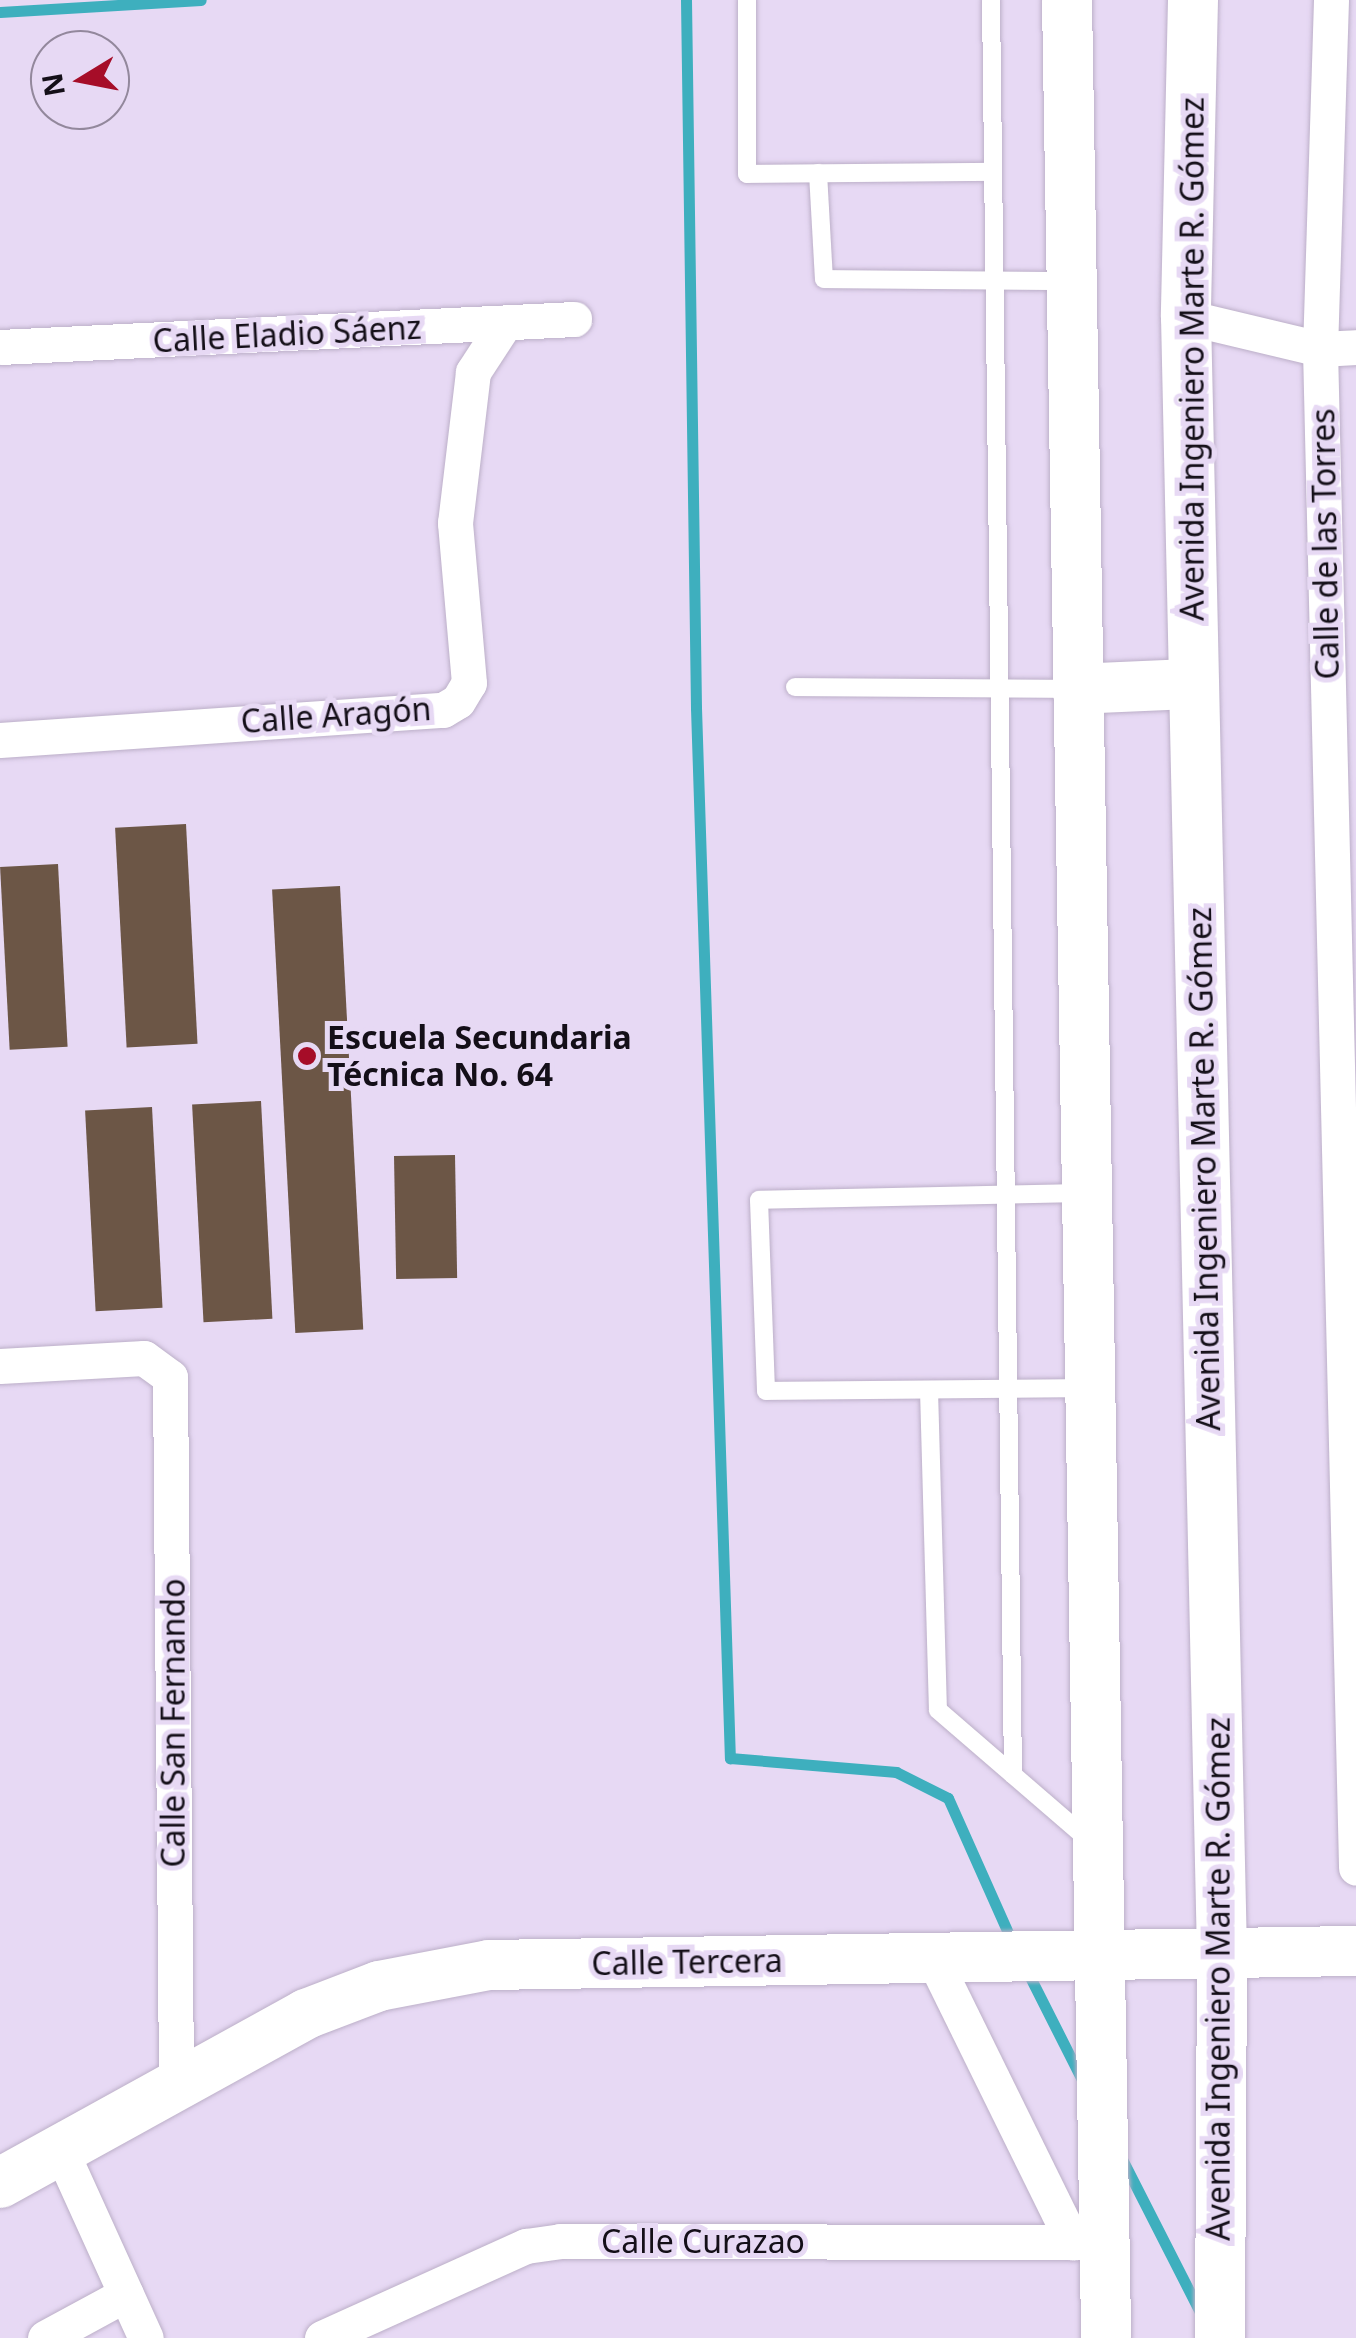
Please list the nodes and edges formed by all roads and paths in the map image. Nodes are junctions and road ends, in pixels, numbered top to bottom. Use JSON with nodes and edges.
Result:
{"nodes":[{"id":1,"x":747,"y":0,"type":"edge"},
{"id":2,"x":992,"y":0,"type":"edge"},
{"id":3,"x":1067,"y":0,"type":"edge"},
{"id":4,"x":1193,"y":0,"type":"edge"},
{"id":5,"x":1331,"y":0,"type":"edge"},
{"id":6,"x":992,"y":172,"type":"junction"},
{"id":7,"x":818,"y":173,"type":"junction"},
{"id":8,"x":993,"y":281,"type":"junction"},
{"id":9,"x":1071,"y":281,"type":"junction"},
{"id":10,"x":1186,"y":317,"type":"junction"},
{"id":11,"x":574,"y":319,"type":"dead end"},
{"id":12,"x":506,"y":322,"type":"junction"},
{"id":13,"x":0,"y":347,"type":"edge"},
{"id":14,"x":1356,"y":347,"type":"edge"},
{"id":15,"x":1320,"y":349,"type":"junction"},
{"id":16,"x":1194,"y":684,"type":"junction"},
{"id":17,"x":795,"y":687,"type":"dead end"},
{"id":18,"x":1077,"y":688,"type":"junction"},
{"id":19,"x":996,"y":689,"type":"junction"},
{"id":20,"x":0,"y":740,"type":"edge"},
{"id":21,"x":1085,"y":1193,"type":"junction"},
{"id":22,"x":1000,"y":1194,"type":"junction"},
{"id":23,"x":0,"y":1366,"type":"edge"},
{"id":24,"x":1004,"y":1387,"type":"junction"},
{"id":25,"x":1087,"y":1388,"type":"junction"},
{"id":26,"x":930,"y":1390,"type":"junction"},
{"id":27,"x":1014,"y":1774,"type":"junction"},
{"id":28,"x":1094,"y":1845,"type":"junction"},
{"id":29,"x":1356,"y":1868,"type":"edge"},
{"id":30,"x":1356,"y":1952,"type":"edge"},
{"id":31,"x":1222,"y":1954,"type":"junction"},
{"id":32,"x":1077,"y":1956,"type":"junction"},
{"id":33,"x":934,"y":1958,"type":"junction"},
{"id":34,"x":176,"y":2084,"type":"junction"},
{"id":35,"x":61,"y":2152,"type":"junction"},
{"id":36,"x":0,"y":2182,"type":"edge"},
{"id":37,"x":1088,"y":2242,"type":"junction"},
{"id":38,"x":126,"y":2294,"type":"junction"},
{"id":39,"x":46,"y":2338,"type":"edge"},
{"id":40,"x":146,"y":2338,"type":"edge"},
{"id":41,"x":322,"y":2338,"type":"edge"},
{"id":42,"x":1106,"y":2338,"type":"edge"},
{"id":43,"x":1220,"y":2338,"type":"edge"}],
"edges":[{"from":1,"to":7,"type":"lane"},
{"from":2,"to":6,"type":"lane"},
{"from":3,"to":9,"type":"main road"},
{"from":4,"to":10,"type":"main road","name":"Avenida Ingeniero Marte R. Gómez"},
{"from":5,"to":15,"type":"street","name":"Calle de las Torres"},
{"from":6,"to":7,"type":"lane"},
{"from":6,"to":8,"type":"lane"},
{"from":7,"to":8,"type":"lane"},
{"from":8,"to":9,"type":"lane"},
{"from":8,"to":19,"type":"lane"},
{"from":9,"to":18,"type":"main road"},
{"from":10,"to":15,"type":"street"},
{"from":10,"to":16,"type":"main road","name":"Avenida Ingeniero Marte R. Gómez"},
{"from":11,"to":12,"type":"street","name":"Calle Eladio Sáenz"},
{"from":12,"to":13,"type":"street","name":"Calle Eladio Sáenz"},
{"from":12,"to":20,"type":"street","name":"Calle Aragón"},
{"from":14,"to":15,"type":"street"},
{"from":15,"to":29,"type":"street","name":"Calle de las Torres"},
{"from":16,"to":18,"type":"main road"},
{"from":16,"to":31,"type":"main road","name":"Avenida Ingeniero Marte R. Gómez"},
{"from":17,"to":19,"type":"lane"},
{"from":18,"to":19,"type":"lane"},
{"from":18,"to":21,"type":"main road"},
{"from":19,"to":22,"type":"lane"},
{"from":21,"to":22,"type":"lane"},
{"from":21,"to":25,"type":"main road"},
{"from":22,"to":24,"type":"lane"},
{"from":22,"to":26,"type":"lane"},
{"from":23,"to":34,"type":"street","name":"Calle San Fernando"},
{"from":24,"to":25,"type":"lane"},
{"from":24,"to":26,"type":"lane"},
{"from":24,"to":27,"type":"lane"},
{"from":25,"to":28,"type":"main road"},
{"from":26,"to":27,"type":"lane"},
{"from":27,"to":28,"type":"lane"},
{"from":28,"to":32,"type":"main road"},
{"from":30,"to":31,"type":"main road","name":"Calle Tercera"},
{"from":31,"to":32,"type":"main road","name":"Calle Tercera"},
{"from":31,"to":43,"type":"main road","name":"Avenida Ingeniero Marte R. Gómez"},
{"from":32,"to":33,"type":"main road","name":"Calle Tercera"},
{"from":32,"to":37,"type":"main road"},
{"from":33,"to":34,"type":"main road","name":"Calle Tercera"},
{"from":33,"to":37,"type":"street"},
{"from":34,"to":35,"type":"main road","name":"Calle Tercera"},
{"from":35,"to":36,"type":"main road"},
{"from":35,"to":38,"type":"street"},
{"from":37,"to":41,"type":"street","name":"Calle Curazao"},
{"from":37,"to":42,"type":"main road"},
{"from":38,"to":39,"type":"street"},
{"from":38,"to":40,"type":"street"}]}
